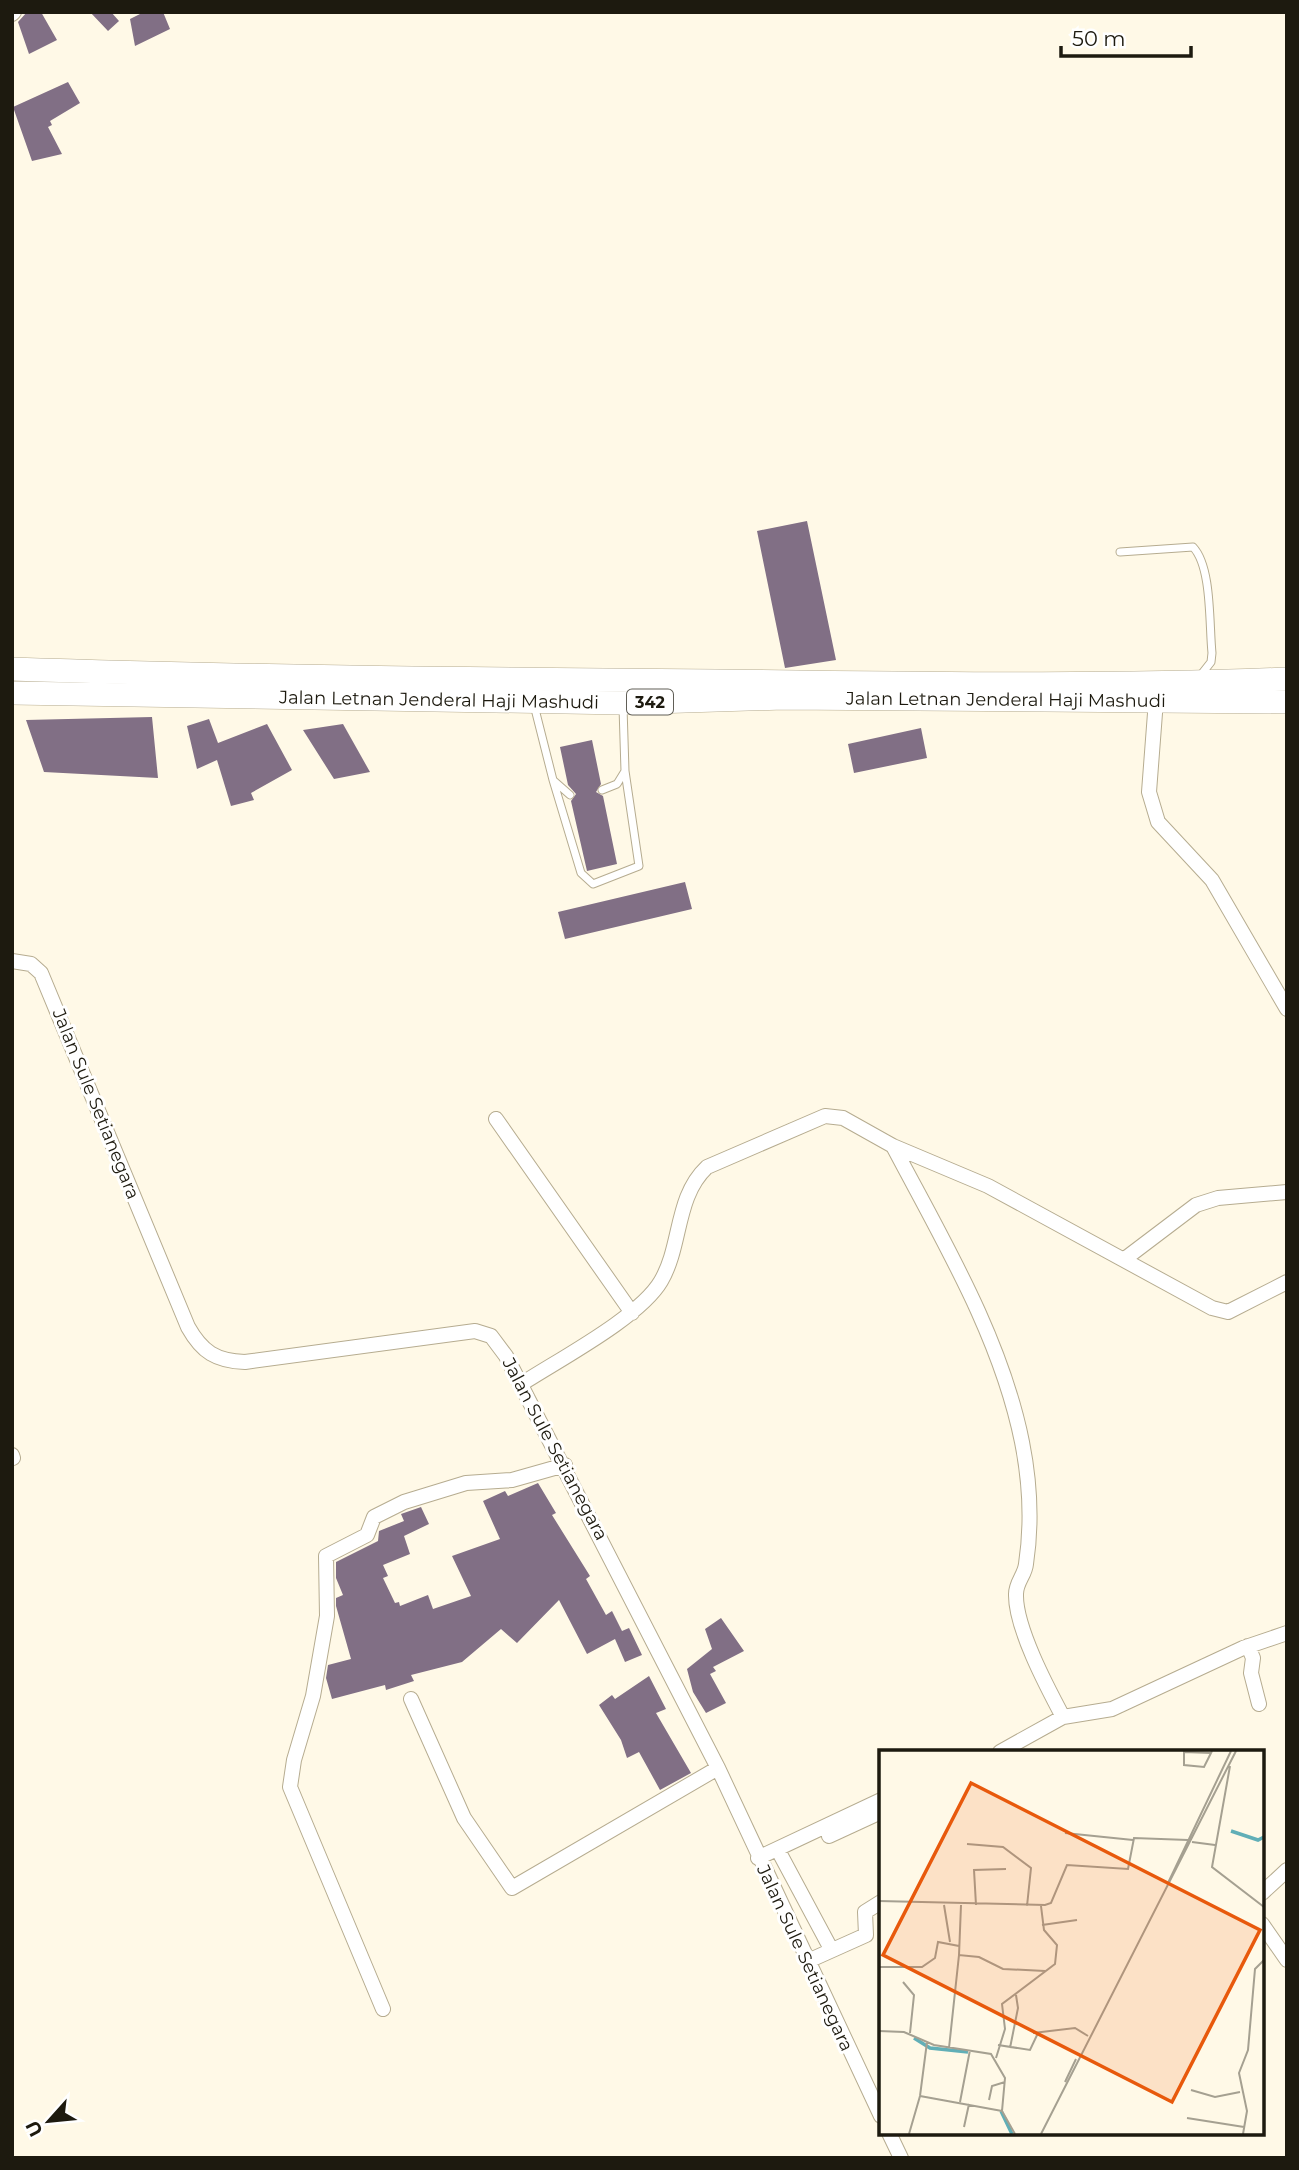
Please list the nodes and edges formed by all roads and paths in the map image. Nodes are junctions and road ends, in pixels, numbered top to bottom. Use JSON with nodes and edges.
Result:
{"nodes":[{"id":1,"x":1120,"y":552,"type":"dead end"},
{"id":2,"x":12,"y":670,"type":"edge"},
{"id":3,"x":1287,"y":679,"type":"edge"},
{"id":4,"x":1203,"y":689,"type":"junction"},
{"id":5,"x":12,"y":693,"type":"edge"},
{"id":6,"x":1156,"y":700,"type":"junction"},
{"id":7,"x":533,"y":701,"type":"junction"},
{"id":8,"x":1287,"y":702,"type":"edge"},
{"id":9,"x":623,"y":703,"type":"junction"},
{"id":10,"x":625,"y":771,"type":"junction"},
{"id":11,"x":553,"y":780,"type":"junction"},
{"id":12,"x":602,"y":790,"type":"dead end"},
{"id":13,"x":570,"y":795,"type":"dead end"},
{"id":14,"x":12,"y":961,"type":"edge"},
{"id":15,"x":1287,"y":1009,"type":"edge"},
{"id":16,"x":496,"y":1119,"type":"dead end"},
{"id":17,"x":892,"y":1146,"type":"junction"},
{"id":18,"x":1287,"y":1192,"type":"edge"},
{"id":19,"x":1126,"y":1258,"type":"junction"},
{"id":20,"x":1287,"y":1282,"type":"edge"},
{"id":21,"x":632,"y":1312,"type":"junction"},
{"id":22,"x":523,"y":1383,"type":"junction"},
{"id":23,"x":565,"y":1465,"type":"junction"},
{"id":24,"x":1287,"y":1633,"type":"edge"},
{"id":25,"x":1248,"y":1646,"type":"junction"},
{"id":26,"x":411,"y":1699,"type":"dead end"},
{"id":27,"x":1259,"y":1704,"type":"dead end"},
{"id":28,"x":1063,"y":1717,"type":"junction"},
{"id":29,"x":1014,"y":1748,"type":"edge"},
{"id":30,"x":718,"y":1768,"type":"junction"},
{"id":31,"x":879,"y":1801,"type":"edge"},
{"id":32,"x":879,"y":1813,"type":"edge"},
{"id":33,"x":829,"y":1836,"type":"dead end"},
{"id":34,"x":779,"y":1852,"type":"dead end"},
{"id":35,"x":758,"y":1858,"type":"junction"},
{"id":36,"x":1287,"y":1870,"type":"edge"},
{"id":37,"x":1264,"y":1890,"type":"edge"},
{"id":38,"x":879,"y":1903,"type":"edge"},
{"id":39,"x":1264,"y":1927,"type":"edge"},
{"id":40,"x":831,"y":1949,"type":"junction"},
{"id":41,"x":1287,"y":1960,"type":"edge"},
{"id":42,"x":808,"y":1961,"type":"junction"},
{"id":43,"x":383,"y":2009,"type":"dead end"},
{"id":44,"x":879,"y":2112,"type":"edge"},
{"id":45,"x":890,"y":2135,"type":"edge"},
{"id":46,"x":901,"y":2158,"type":"edge"}],
"edges":[{"from":1,"to":4,"type":"lane"},
{"from":2,"to":4,"type":"main road","name":"Jalan Letnan Jenderal Haji Mashudi","number":"342"},
{"from":3,"to":4,"type":"main road","name":"Jalan Letnan Jenderal Haji Mashudi","number":"342"},
{"from":4,"to":6,"type":"main road","name":"Jalan Letnan Jenderal Haji Mashudi","number":"342"},
{"from":4,"to":8,"type":"main road","name":"Jalan Letnan Jenderal Haji Mashudi","number":"342"},
{"from":5,"to":7,"type":"main road","name":"Jalan Letnan Jenderal Haji Mashudi","number":"342"},
{"from":6,"to":9,"type":"main road","name":"Jalan Letnan Jenderal Haji Mashudi","number":"342"},
{"from":6,"to":15,"type":"street"},
{"from":7,"to":9,"type":"main road","name":"Jalan Letnan Jenderal Haji Mashudi","number":"342"},
{"from":7,"to":11,"type":"lane"},
{"from":9,"to":10,"type":"lane"},
{"from":10,"to":11,"type":"lane"},
{"from":10,"to":12,"type":"lane"},
{"from":11,"to":13,"type":"lane"},
{"from":14,"to":22,"type":"street","name":"Jalan Sule Setianegara"},
{"from":16,"to":21,"type":"street"},
{"from":17,"to":19,"type":"street"},
{"from":17,"to":21,"type":"street"},
{"from":17,"to":28,"type":"street"},
{"from":18,"to":19,"type":"street"},
{"from":19,"to":20,"type":"street"},
{"from":21,"to":22,"type":"street"},
{"from":22,"to":23,"type":"street","name":"Jalan Sule Setianegara"},
{"from":23,"to":30,"type":"street","name":"Jalan Sule Setianegara"},
{"from":23,"to":43,"type":"street"},
{"from":24,"to":25,"type":"street"},
{"from":25,"to":27,"type":"street"},
{"from":25,"to":28,"type":"street"},
{"from":26,"to":30,"type":"street"},
{"from":28,"to":29,"type":"street"},
{"from":30,"to":35,"type":"street","name":"Jalan Sule Setianegara"},
{"from":31,"to":35,"type":"street"},
{"from":32,"to":33,"type":"street"},
{"from":34,"to":40,"type":"street"},
{"from":35,"to":42,"type":"street","name":"Jalan Sule Setianegara"},
{"from":36,"to":37,"type":"street"},
{"from":38,"to":40,"type":"street"},
{"from":39,"to":41,"type":"street"},
{"from":40,"to":42,"type":"street"},
{"from":42,"to":44,"type":"street","name":"Jalan Sule Setianegara"},
{"from":45,"to":46,"type":"street"}]}
